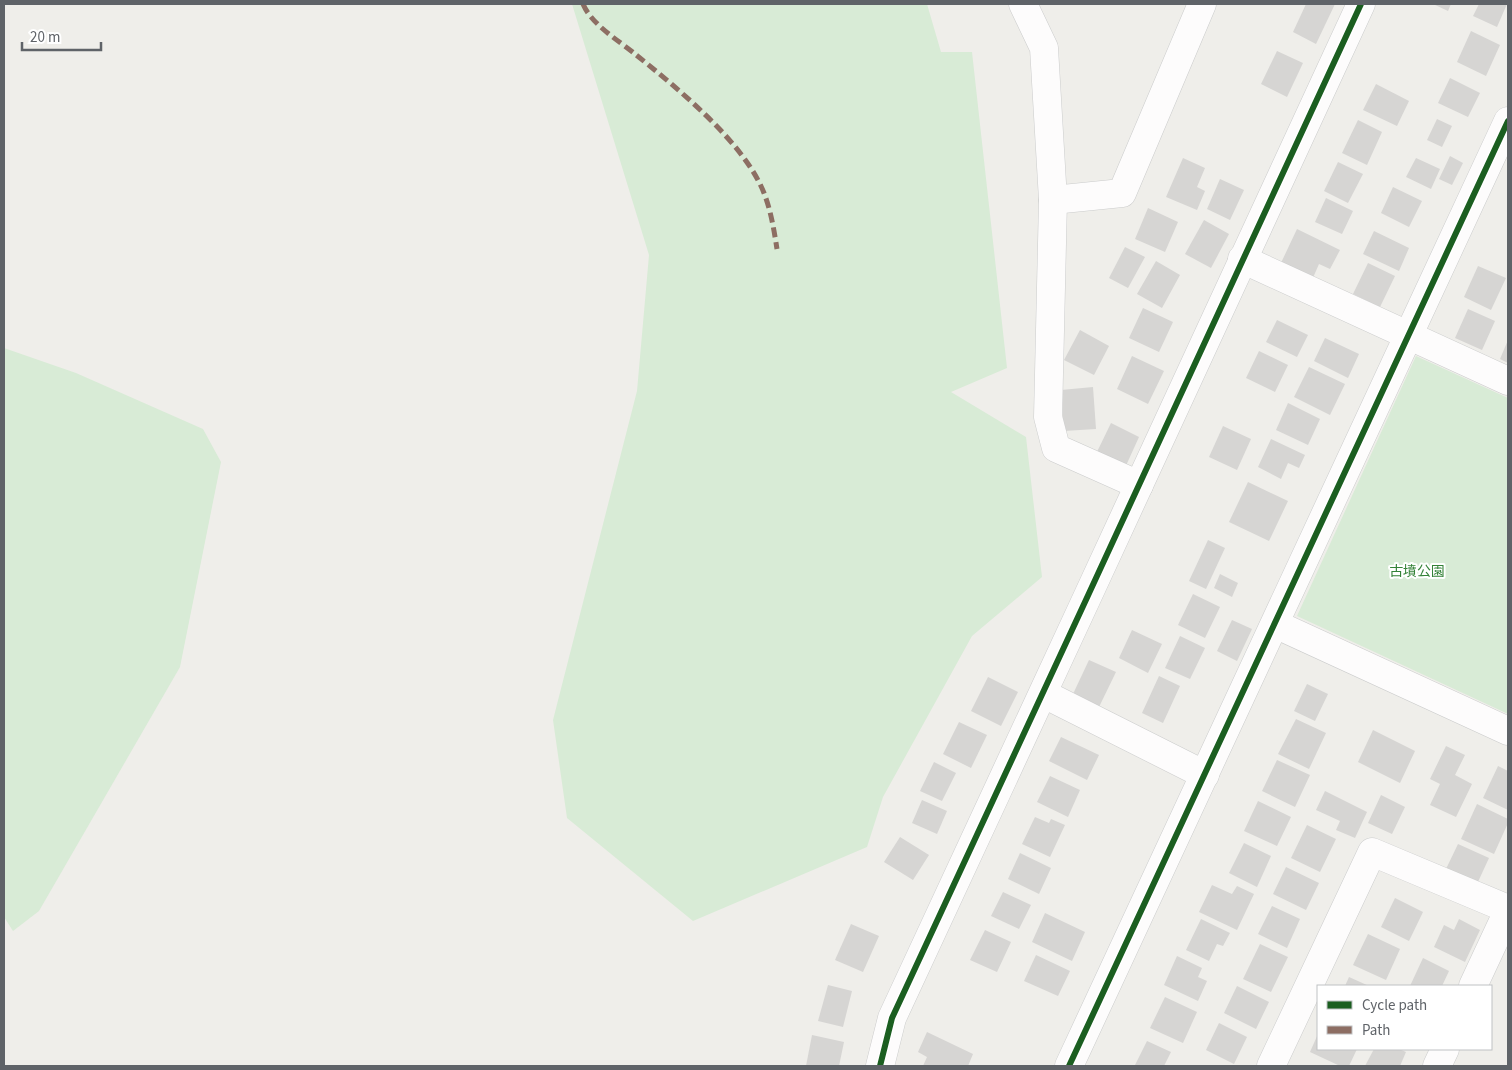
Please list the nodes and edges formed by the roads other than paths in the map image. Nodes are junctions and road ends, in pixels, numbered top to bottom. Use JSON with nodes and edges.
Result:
{"nodes":[{"id":1,"x":1023,"y":4,"type":"edge"},
{"id":2,"x":1202,"y":4,"type":"edge"},
{"id":3,"x":1361,"y":4,"type":"edge"},
{"id":4,"x":1508,"y":121,"type":"edge"},
{"id":5,"x":1054,"y":200,"type":"junction"},
{"id":6,"x":1242,"y":259,"type":"junction"},
{"id":7,"x":1409,"y":335,"type":"junction"},
{"id":8,"x":1508,"y":381,"type":"edge"},
{"id":9,"x":1140,"y":485,"type":"junction"},
{"id":10,"x":1275,"y":624,"type":"junction"},
{"id":11,"x":1044,"y":694,"type":"junction"},
{"id":12,"x":1508,"y":731,"type":"edge"},
{"id":13,"x":1205,"y":775,"type":"junction"},
{"id":14,"x":1508,"y":910,"type":"edge"},
{"id":15,"x":1474,"y":985,"type":"edge"},
{"id":16,"x":880,"y":1066,"type":"edge"},
{"id":17,"x":1069,"y":1066,"type":"edge"},
{"id":18,"x":1272,"y":1066,"type":"edge"}],
"edges":[{"from":1,"to":5,"type":"street"},
{"from":2,"to":5,"type":"street"},
{"from":3,"to":6,"type":"street"},
{"from":4,"to":7,"type":"street"},
{"from":5,"to":9,"type":"street"},
{"from":6,"to":7,"type":"street"},
{"from":6,"to":9,"type":"street"},
{"from":7,"to":8,"type":"street"},
{"from":7,"to":10,"type":"street"},
{"from":9,"to":11,"type":"street"},
{"from":10,"to":12,"type":"street"},
{"from":10,"to":13,"type":"street"},
{"from":11,"to":13,"type":"street"},
{"from":11,"to":16,"type":"street"},
{"from":13,"to":17,"type":"street"},
{"from":14,"to":15,"type":"street"},
{"from":14,"to":18,"type":"street"}]}
